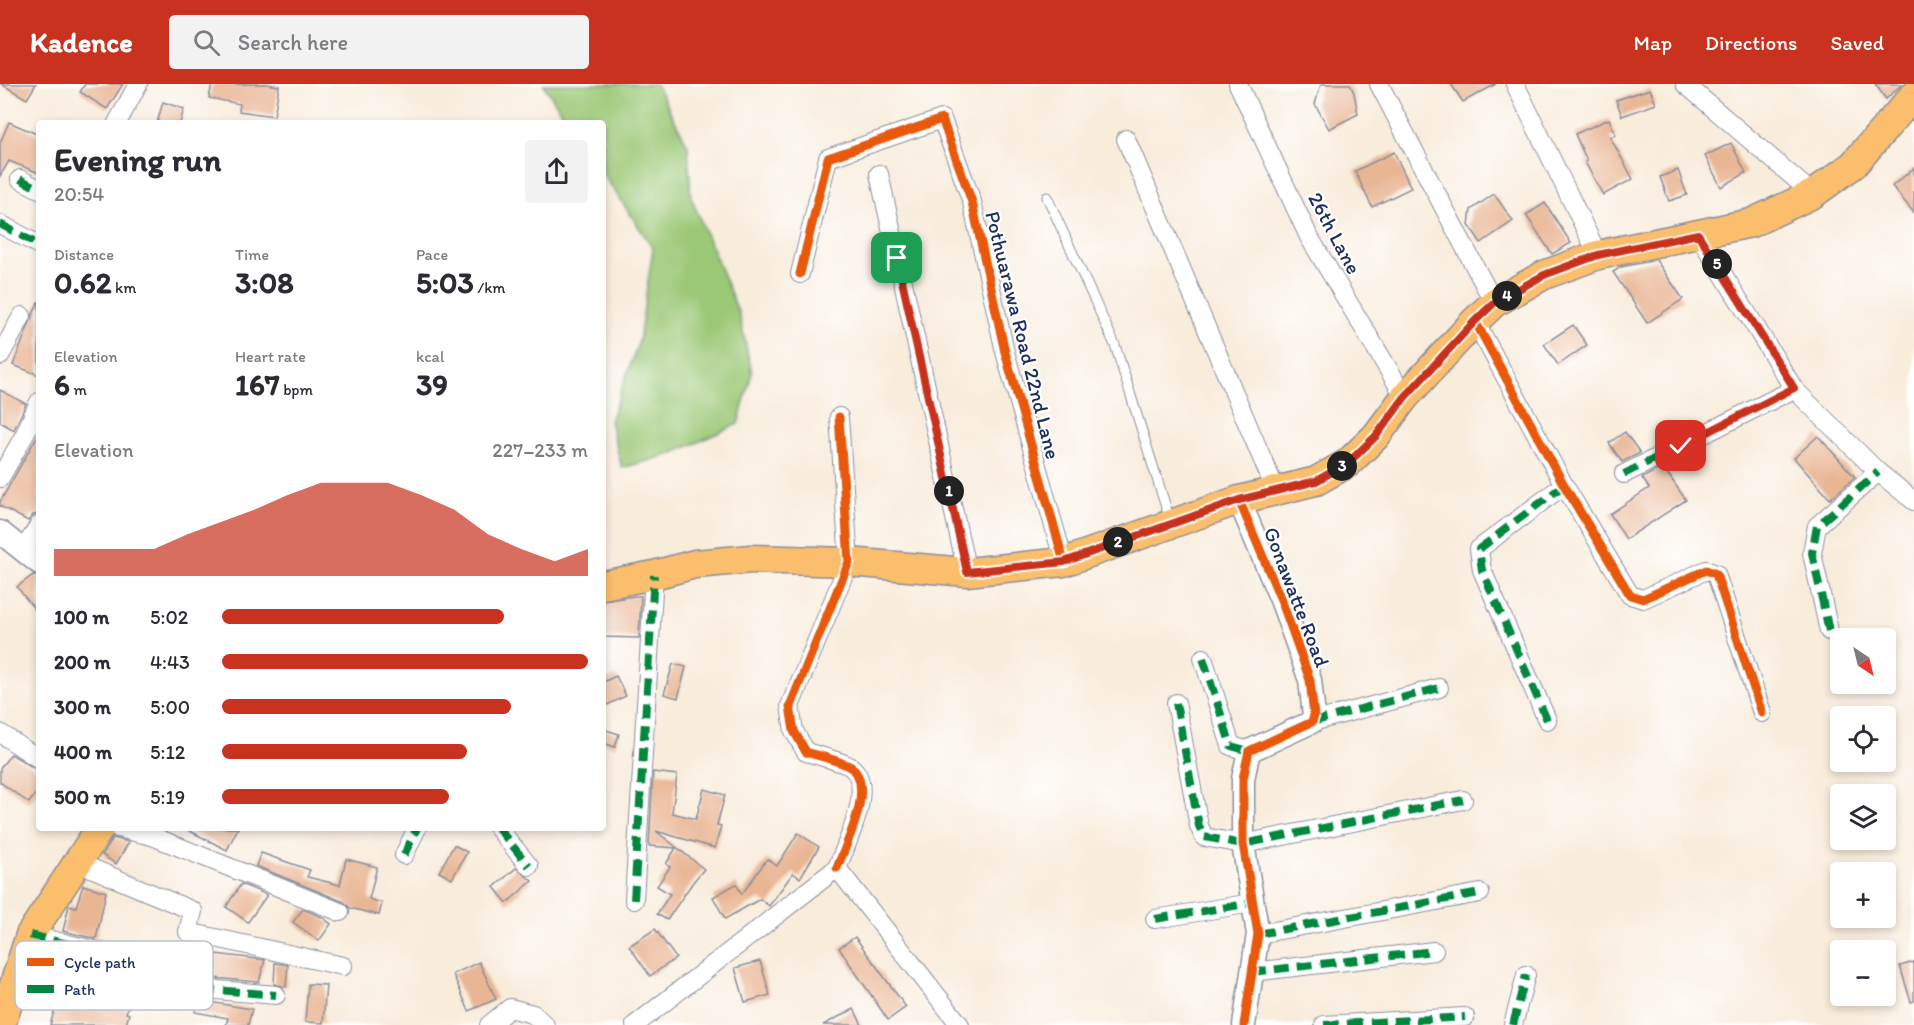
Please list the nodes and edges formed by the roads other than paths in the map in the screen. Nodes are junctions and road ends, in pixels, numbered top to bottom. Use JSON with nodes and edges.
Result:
{"nodes":[{"id":1,"x":138,"y":84,"type":"edge"},
{"id":2,"x":1238,"y":84,"type":"edge"},
{"id":3,"x":1378,"y":84,"type":"edge"},
{"id":4,"x":1515,"y":84,"type":"edge"},
{"id":5,"x":1685,"y":84,"type":"edge"},
{"id":6,"x":1912,"y":101,"type":"edge"},
{"id":7,"x":119,"y":120,"type":"edge"},
{"id":8,"x":1126,"y":139,"type":"dead end"},
{"id":9,"x":879,"y":174,"type":"dead end"},
{"id":10,"x":20,"y":179,"type":"dead end"},
{"id":11,"x":36,"y":187,"type":"edge"},
{"id":12,"x":1813,"y":194,"type":"junction"},
{"id":13,"x":1047,"y":197,"type":"dead end"},
{"id":14,"x":0,"y":224,"type":"edge"},
{"id":15,"x":1698,"y":234,"type":"junction"},
{"id":16,"x":36,"y":243,"type":"edge"},
{"id":17,"x":1598,"y":255,"type":"junction"},
{"id":18,"x":800,"y":274,"type":"dead end"},
{"id":19,"x":1484,"y":312,"type":"junction"},
{"id":20,"x":22,"y":316,"type":"dead end"},
{"id":21,"x":2,"y":349,"type":"edge"},
{"id":22,"x":1794,"y":388,"type":"junction"},
{"id":23,"x":1405,"y":397,"type":"junction"},
{"id":24,"x":36,"y":409,"type":"edge"},
{"id":25,"x":839,"y":417,"type":"dead end"},
{"id":26,"x":1878,"y":472,"type":"junction"},
{"id":27,"x":1624,"y":474,"type":"dead end"},
{"id":28,"x":0,"y":478,"type":"edge"},
{"id":29,"x":1564,"y":485,"type":"junction"},
{"id":30,"x":1276,"y":491,"type":"junction"},
{"id":31,"x":1239,"y":500,"type":"junction"},
{"id":32,"x":1914,"y":501,"type":"edge"},
{"id":33,"x":1170,"y":523,"type":"junction"},
{"id":34,"x":0,"y":532,"type":"edge"},
{"id":35,"x":36,"y":537,"type":"edge"},
{"id":36,"x":31,"y":557,"type":"edge"},
{"id":37,"x":849,"y":562,"type":"junction"},
{"id":38,"x":1064,"y":562,"type":"junction"},
{"id":39,"x":967,"y":572,"type":"junction"},
{"id":40,"x":654,"y":575,"type":"junction"},
{"id":41,"x":606,"y":584,"type":"edge"},
{"id":42,"x":1829,"y":631,"type":"dead end"},
{"id":43,"x":1203,"y":658,"type":"dead end"},
{"id":44,"x":1439,"y":688,"type":"dead end"},
{"id":45,"x":1176,"y":703,"type":"dead end"},
{"id":46,"x":1762,"y":713,"type":"dead end"},
{"id":47,"x":1547,"y":720,"type":"dead end"},
{"id":48,"x":1312,"y":722,"type":"junction"},
{"id":49,"x":0,"y":733,"type":"edge"},
{"id":50,"x":1249,"y":751,"type":"junction"},
{"id":51,"x":36,"y":757,"type":"edge"},
{"id":52,"x":1463,"y":800,"type":"dead end"},
{"id":53,"x":98,"y":831,"type":"edge"},
{"id":54,"x":131,"y":831,"type":"edge"},
{"id":55,"x":416,"y":831,"type":"edge"},
{"id":56,"x":500,"y":831,"type":"edge"},
{"id":57,"x":1243,"y":844,"type":"junction"},
{"id":58,"x":404,"y":855,"type":"dead end"},
{"id":59,"x":77,"y":862,"type":"junction"},
{"id":60,"x":529,"y":866,"type":"dead end"},
{"id":61,"x":837,"y":868,"type":"junction"},
{"id":62,"x":1480,"y":892,"type":"dead end"},
{"id":63,"x":634,"y":900,"type":"dead end"},
{"id":64,"x":1252,"y":903,"type":"junction"},
{"id":65,"x":340,"y":912,"type":"dead end"},
{"id":66,"x":1155,"y":919,"type":"dead end"},
{"id":67,"x":1258,"y":934,"type":"junction"},
{"id":68,"x":30,"y":935,"type":"junction"},
{"id":69,"x":28,"y":941,"type":"edge"},
{"id":70,"x":55,"y":941,"type":"edge"},
{"id":71,"x":1434,"y":951,"type":"dead end"},
{"id":72,"x":343,"y":966,"type":"dead end"},
{"id":73,"x":1252,"y":972,"type":"junction"},
{"id":74,"x":1526,"y":975,"type":"dead end"},
{"id":75,"x":15,"y":980,"type":"edge"},
{"id":76,"x":213,"y":990,"type":"edge"},
{"id":77,"x":276,"y":995,"type":"dead end"},
{"id":78,"x":1465,"y":1017,"type":"dead end"},
{"id":79,"x":0,"y":1025,"type":"edge"},
{"id":80,"x":489,"y":1025,"type":"edge"},
{"id":81,"x":545,"y":1025,"type":"edge"},
{"id":82,"x":635,"y":1025,"type":"edge"},
{"id":83,"x":960,"y":1025,"type":"edge"},
{"id":84,"x":1244,"y":1025,"type":"edge"},
{"id":85,"x":1324,"y":1025,"type":"edge"},
{"id":86,"x":1513,"y":1025,"type":"edge"}],
"edges":[{"from":1,"to":7,"type":"street"},
{"from":2,"to":23,"type":"street","name":"26th Lane"},
{"from":3,"to":19,"type":"street"},
{"from":4,"to":17,"type":"street"},
{"from":5,"to":12,"type":"street"},
{"from":6,"to":12,"type":"main road"},
{"from":8,"to":30,"type":"street"},
{"from":9,"to":39,"type":"street"},
{"from":10,"to":11,"type":"street"},
{"from":12,"to":15,"type":"main road"},
{"from":13,"to":33,"type":"lane"},
{"from":14,"to":16,"type":"street"},
{"from":15,"to":17,"type":"main road"},
{"from":15,"to":22,"type":"street"},
{"from":17,"to":19,"type":"main road"},
{"from":18,"to":38,"type":"street","name":"Pothuarawa Road 22nd Lane"},
{"from":19,"to":23,"type":"main road"},
{"from":19,"to":29,"type":"street"},
{"from":20,"to":21,"type":"street"},
{"from":22,"to":26,"type":"street"},
{"from":22,"to":27,"type":"street"},
{"from":23,"to":30,"type":"main road"},
{"from":24,"to":28,"type":"street"},
{"from":25,"to":37,"type":"street"},
{"from":26,"to":32,"type":"street"},
{"from":26,"to":42,"type":"street"},
{"from":29,"to":46,"type":"street"},
{"from":29,"to":47,"type":"street"},
{"from":30,"to":31,"type":"main road"},
{"from":31,"to":33,"type":"main road"},
{"from":31,"to":48,"type":"street","name":"Gonawatte Road"},
{"from":33,"to":38,"type":"main road"},
{"from":34,"to":36,"type":"street"},
{"from":35,"to":36,"type":"street"},
{"from":37,"to":39,"type":"main road"},
{"from":37,"to":40,"type":"main road"},
{"from":37,"to":61,"type":"street"},
{"from":38,"to":39,"type":"main road"},
{"from":40,"to":41,"type":"main road"},
{"from":40,"to":63,"type":"street"},
{"from":43,"to":50,"type":"street"},
{"from":44,"to":48,"type":"street"},
{"from":45,"to":57,"type":"street"},
{"from":48,"to":50,"type":"street"},
{"from":49,"to":51,"type":"street"},
{"from":50,"to":57,"type":"street"},
{"from":52,"to":57,"type":"street"},
{"from":53,"to":59,"type":"main road"},
{"from":54,"to":65,"type":"street"},
{"from":55,"to":58,"type":"street"},
{"from":56,"to":60,"type":"street"},
{"from":57,"to":64,"type":"street"},
{"from":59,"to":68,"type":"main road"},
{"from":59,"to":72,"type":"street"},
{"from":61,"to":82,"type":"street"},
{"from":61,"to":83,"type":"street"},
{"from":62,"to":67,"type":"street"},
{"from":64,"to":66,"type":"street"},
{"from":64,"to":67,"type":"street"},
{"from":67,"to":73,"type":"street"},
{"from":68,"to":69,"type":"main road"},
{"from":68,"to":70,"type":"street"},
{"from":71,"to":73,"type":"street"},
{"from":73,"to":84,"type":"street"},
{"from":74,"to":86,"type":"street"},
{"from":75,"to":79,"type":"main road"},
{"from":76,"to":77,"type":"street"},
{"from":78,"to":85,"type":"street"},
{"from":80,"to":81,"type":"street"}]}
